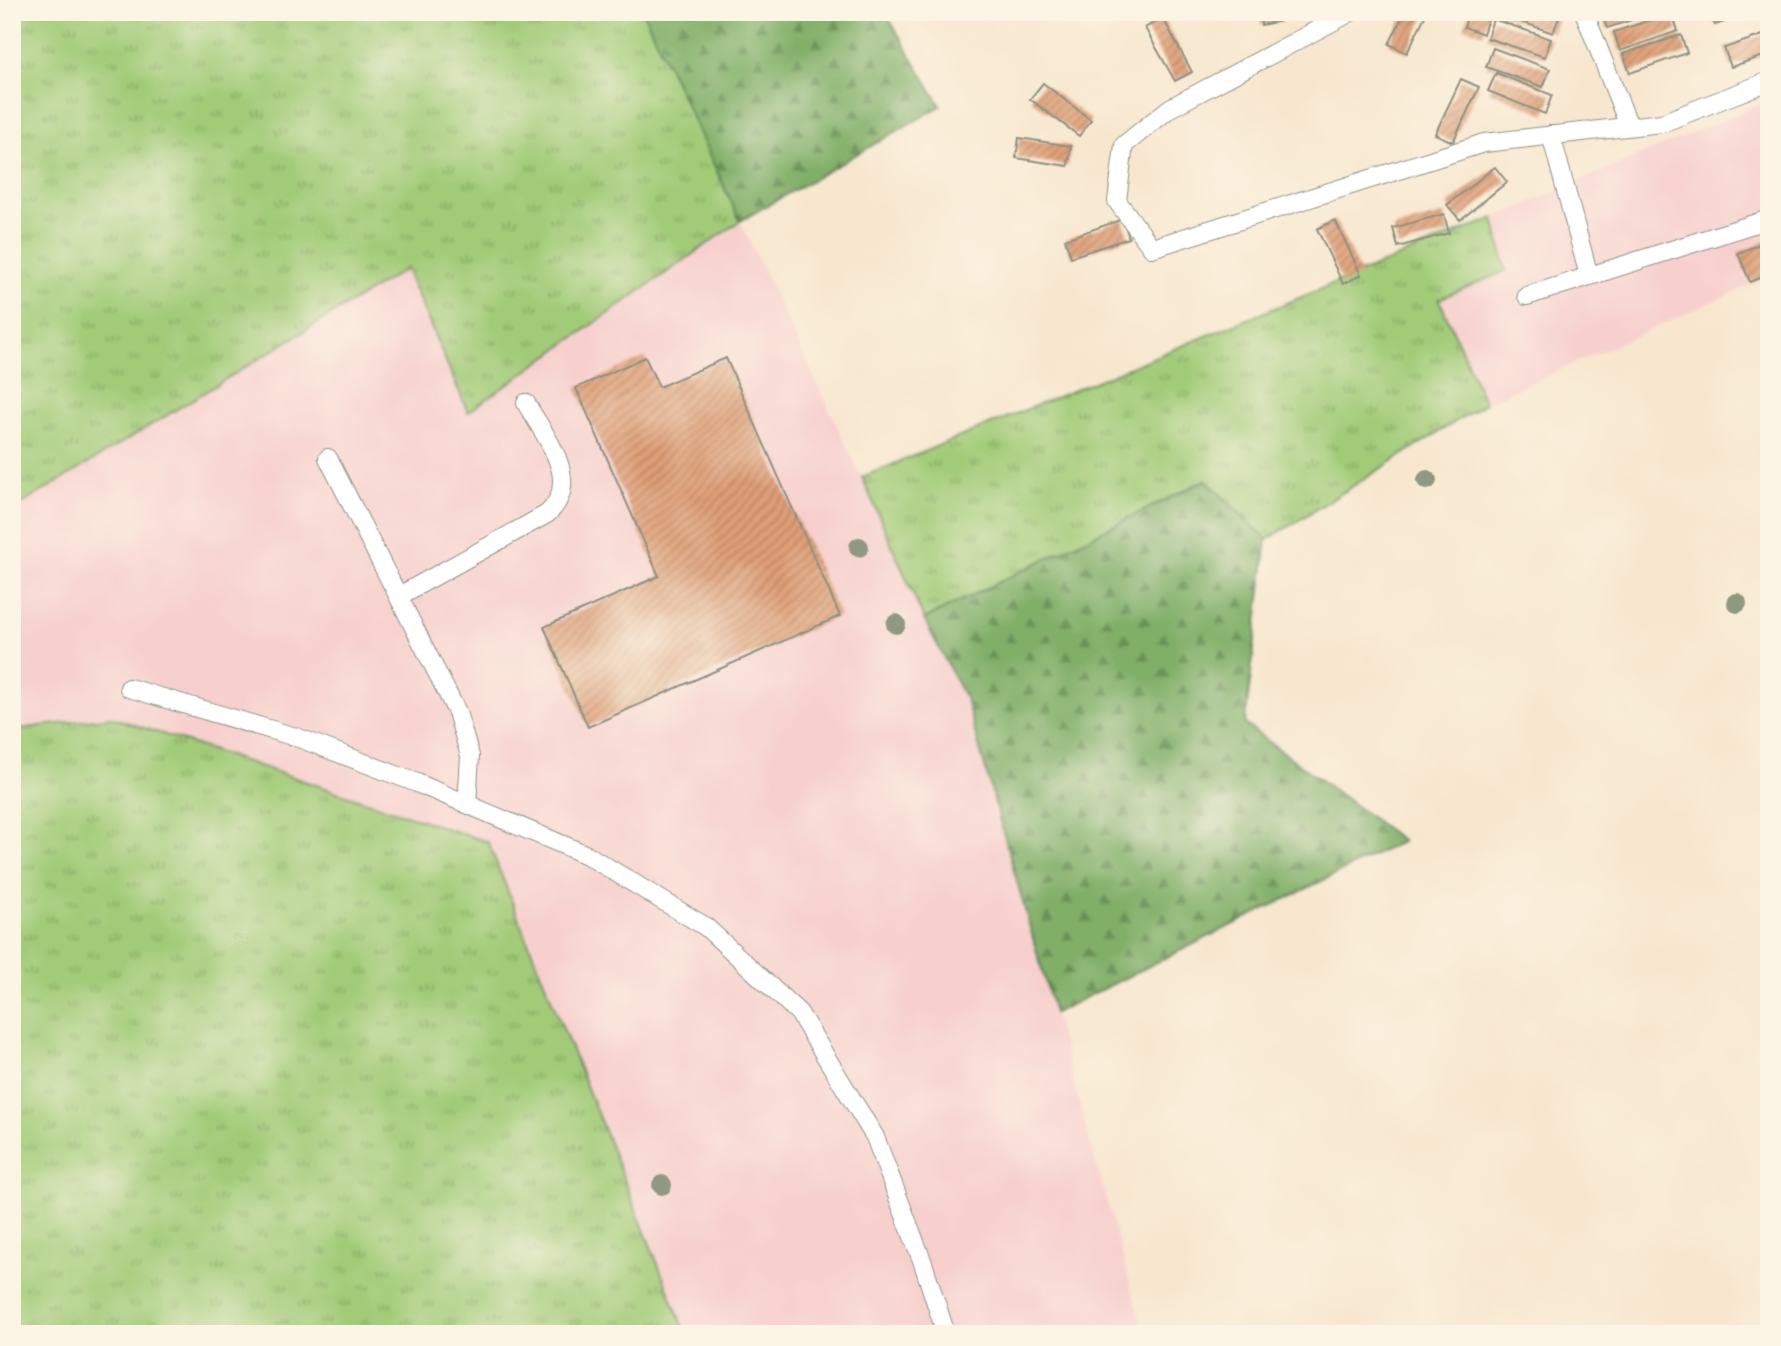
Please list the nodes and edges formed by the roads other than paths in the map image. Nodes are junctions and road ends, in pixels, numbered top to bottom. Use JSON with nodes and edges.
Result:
{"nodes":[{"id":1,"x":1351,"y":12,"type":"edge"},
{"id":2,"x":1584,"y":12,"type":"edge"},
{"id":3,"x":1769,"y":81,"type":"edge"},
{"id":4,"x":1629,"y":126,"type":"junction"},
{"id":5,"x":1551,"y":135,"type":"junction"},
{"id":6,"x":1769,"y":219,"type":"edge"},
{"id":7,"x":1589,"y":276,"type":"junction"},
{"id":8,"x":1527,"y":296,"type":"dead end"},
{"id":9,"x":526,"y":403,"type":"dead end"},
{"id":10,"x":328,"y":458,"type":"dead end"},
{"id":11,"x":399,"y":596,"type":"junction"},
{"id":12,"x":129,"y":688,"type":"dead end"},
{"id":13,"x":467,"y":804,"type":"junction"},
{"id":14,"x":946,"y":1334,"type":"edge"}],
"edges":[{"from":1,"to":5,"type":"lane"},
{"from":2,"to":4,"type":"lane"},
{"from":3,"to":4,"type":"lane"},
{"from":4,"to":5,"type":"lane"},
{"from":5,"to":7,"type":"lane"},
{"from":6,"to":7,"type":"lane"},
{"from":7,"to":8,"type":"lane"},
{"from":9,"to":11,"type":"lane"},
{"from":10,"to":11,"type":"lane"},
{"from":11,"to":13,"type":"lane"},
{"from":12,"to":13,"type":"lane"},
{"from":13,"to":14,"type":"lane"}]}
